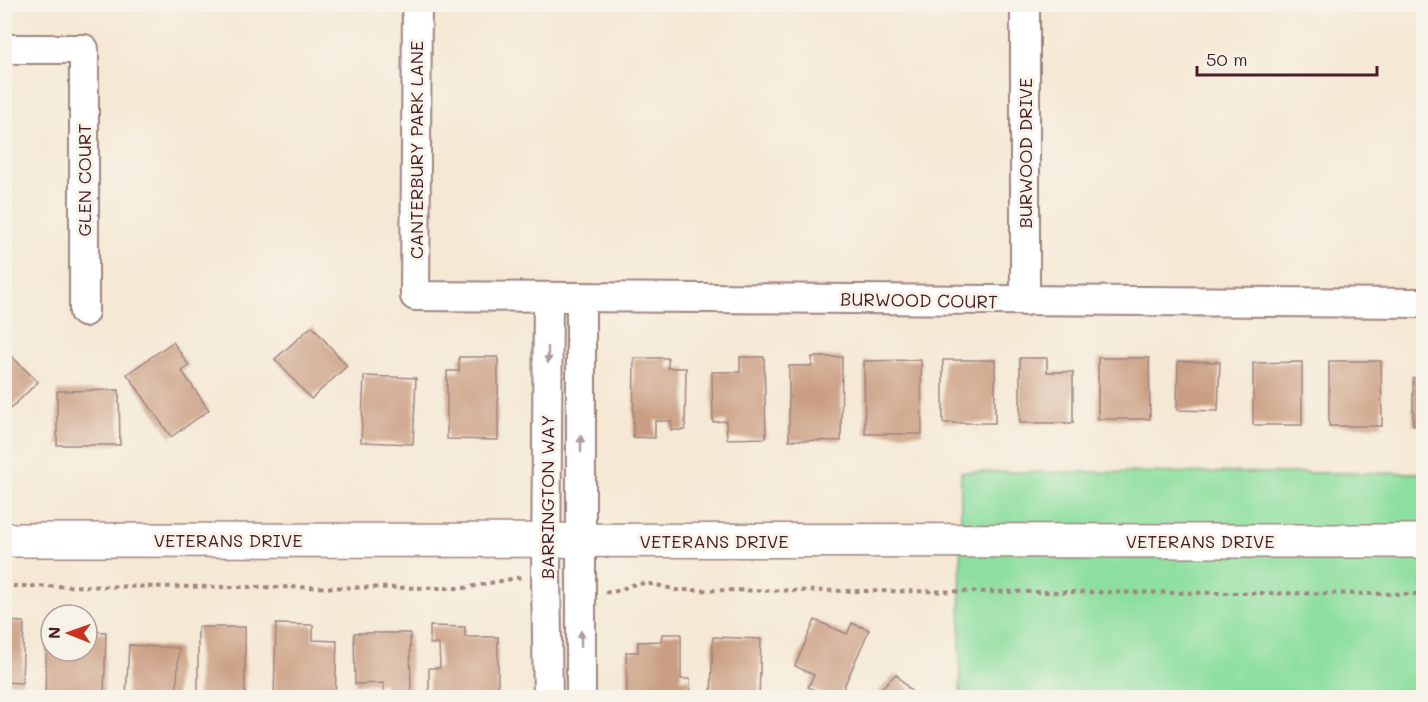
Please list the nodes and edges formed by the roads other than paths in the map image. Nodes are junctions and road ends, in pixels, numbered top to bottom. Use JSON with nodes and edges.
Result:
{"nodes":[{"id":1,"x":417,"y":4,"type":"edge"},
{"id":2,"x":1025,"y":4,"type":"edge"},
{"id":3,"x":4,"y":49,"type":"edge"},
{"id":4,"x":415,"y":296,"type":"joint"},
{"id":5,"x":548,"y":297,"type":"junction"},
{"id":6,"x":581,"y":297,"type":"junction"},
{"id":7,"x":1025,"y":301,"type":"junction"},
{"id":8,"x":1424,"y":303,"type":"edge"},
{"id":9,"x":84,"y":312,"type":"dead end"},
{"id":10,"x":4,"y":540,"type":"edge"},
{"id":11,"x":546,"y":540,"type":"junction"},
{"id":12,"x":580,"y":541,"type":"junction"},
{"id":13,"x":1424,"y":541,"type":"edge"},
{"id":14,"x":581,"y":687,"type":"edge"},
{"id":15,"x":544,"y":691,"type":"edge"}],
"edges":[{"from":1,"to":4,"type":"street","name":"CANTERBURY PARK LANE"},
{"from":2,"to":7,"type":"street","name":"BURWOOD DRIVE"},
{"from":3,"to":9,"type":"street","name":"GLEN COURT"},
{"from":4,"to":5,"type":"street","name":"BURWOOD COURT"},
{"from":5,"to":6,"type":"street","name":"BURWOOD COURT"},
{"from":5,"to":11,"type":"street","name":"BARRINGTON WAY","one_way":true},
{"from":6,"to":7,"type":"street","name":"BURWOOD COURT"},
{"from":12,"to":6,"type":"street","name":"BARRINGTON WAY","one_way":true},
{"from":7,"to":8,"type":"street","name":"BURWOOD COURT"},
{"from":10,"to":11,"type":"street","name":"VETERANS DRIVE"},
{"from":11,"to":12,"type":"street","name":"VETERANS DRIVE"},
{"from":11,"to":15,"type":"street","name":"BARRINGTON WAY"},
{"from":12,"to":13,"type":"street","name":"VETERANS DRIVE"},
{"from":14,"to":12,"type":"street","name":"BARRINGTON WAY","one_way":true},
{"from":14,"to":15,"type":"street"}]}
